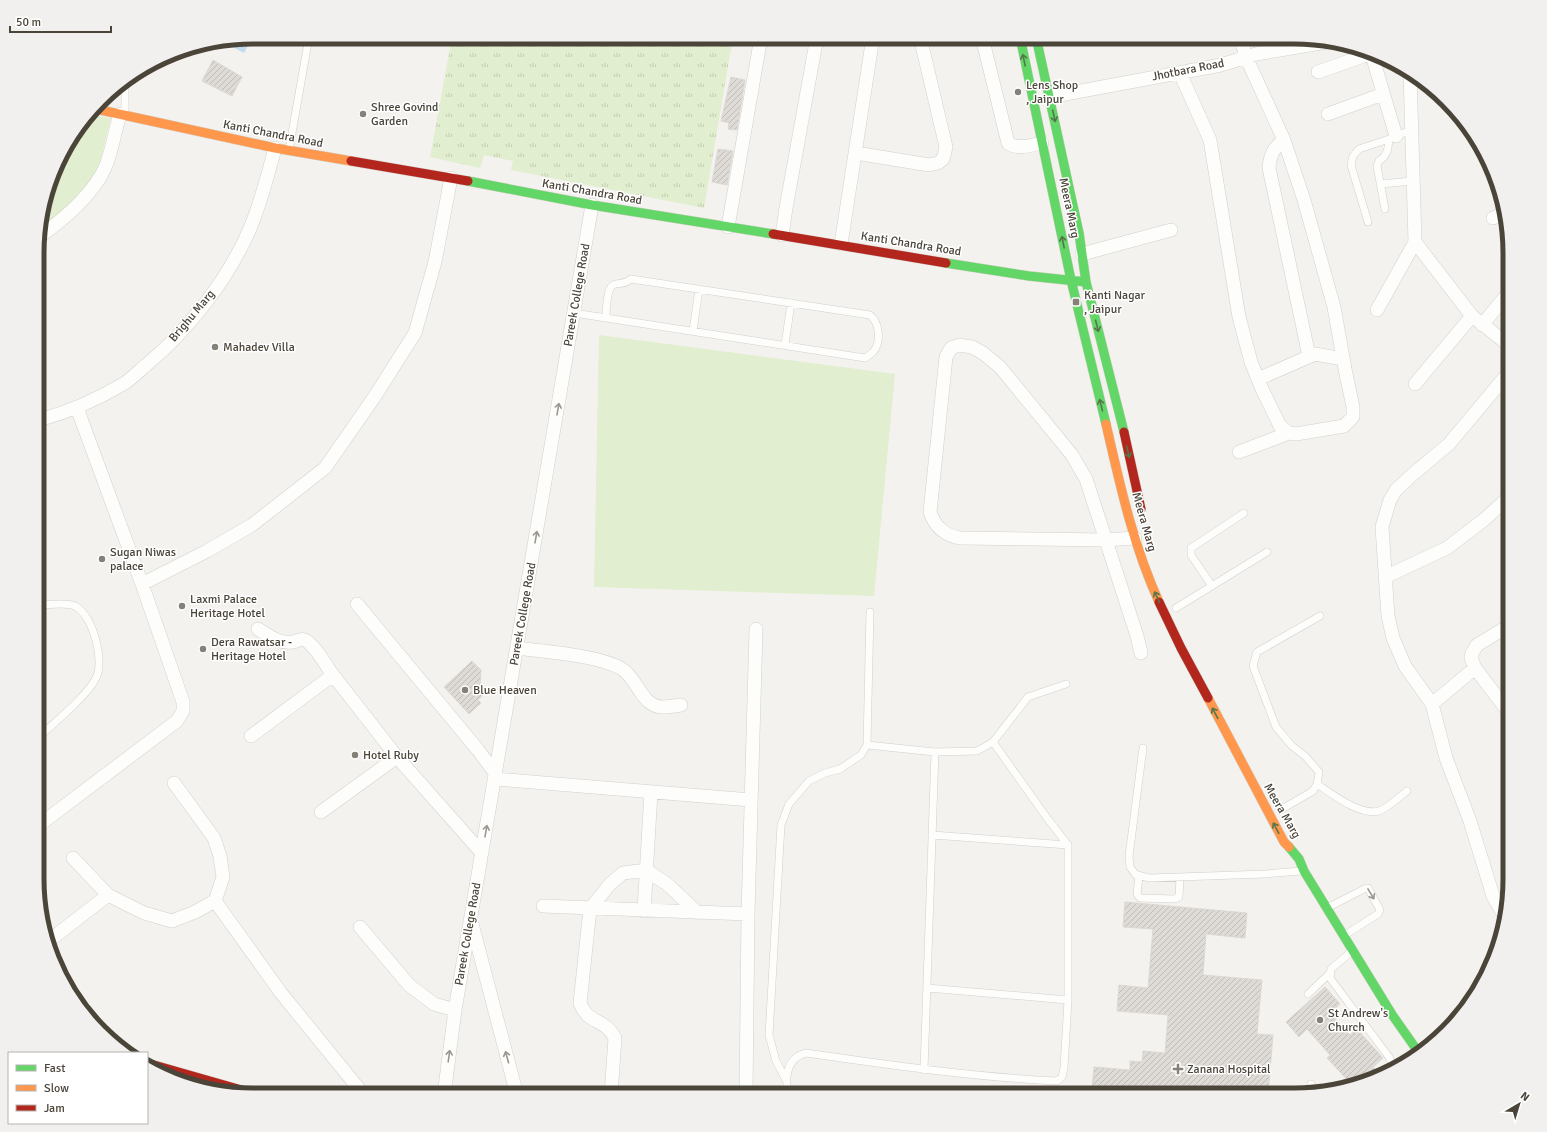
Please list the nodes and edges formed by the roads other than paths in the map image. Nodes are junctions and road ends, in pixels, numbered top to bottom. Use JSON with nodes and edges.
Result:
{"nodes":[{"id":1,"x":308,"y":44,"type":"edge"},
{"id":2,"x":760,"y":44,"type":"edge"},
{"id":3,"x":816,"y":44,"type":"edge"},
{"id":4,"x":872,"y":44,"type":"edge"},
{"id":5,"x":922,"y":44,"type":"edge"},
{"id":6,"x":984,"y":44,"type":"edge"},
{"id":7,"x":1021,"y":44,"type":"edge"},
{"id":8,"x":1038,"y":44,"type":"edge"},
{"id":9,"x":1242,"y":44,"type":"edge"},
{"id":10,"x":1312,"y":45,"type":"edge"},
{"id":11,"x":1363,"y":56,"type":"edge"},
{"id":12,"x":1246,"y":57,"type":"junction"},
{"id":13,"x":1373,"y":60,"type":"edge"},
{"id":14,"x":1318,"y":72,"type":"dead end"},
{"id":15,"x":1180,"y":73,"type":"junction"},
{"id":16,"x":1410,"y":79,"type":"edge"},
{"id":17,"x":125,"y":88,"type":"edge"},
{"id":18,"x":1383,"y":94,"type":"junction"},
{"id":19,"x":1050,"y":97,"type":"junction"},
{"id":20,"x":101,"y":110,"type":"edge"},
{"id":21,"x":123,"y":114,"type":"junction"},
{"id":22,"x":1328,"y":114,"type":"dead end"},
{"id":23,"x":1411,"y":130,"type":"junction"},
{"id":24,"x":1392,"y":138,"type":"junction"},
{"id":25,"x":1284,"y":140,"type":"junction"},
{"id":26,"x":1042,"y":143,"type":"junction"},
{"id":27,"x":275,"y":148,"type":"junction"},
{"id":28,"x":289,"y":150,"type":"junction"},
{"id":29,"x":856,"y":153,"type":"junction"},
{"id":30,"x":451,"y":178,"type":"junction"},
{"id":31,"x":1412,"y":181,"type":"junction"},
{"id":32,"x":1381,"y":184,"type":"junction"},
{"id":33,"x":592,"y":205,"type":"junction"},
{"id":34,"x":1385,"y":209,"type":"dead end"},
{"id":35,"x":1368,"y":222,"type":"dead end"},
{"id":36,"x":728,"y":227,"type":"junction"},
{"id":37,"x":1171,"y":230,"type":"dead end"},
{"id":38,"x":45,"y":232,"type":"edge"},
{"id":39,"x":782,"y":235,"type":"junction"},
{"id":40,"x":1414,"y":242,"type":"junction"},
{"id":41,"x":840,"y":244,"type":"junction"},
{"id":42,"x":1082,"y":254,"type":"junction"},
{"id":43,"x":1071,"y":280,"type":"junction"},
{"id":44,"x":1086,"y":282,"type":"junction"},
{"id":45,"x":699,"y":289,"type":"junction"},
{"id":46,"x":1503,"y":297,"type":"edge"},
{"id":47,"x":791,"y":303,"type":"junction"},
{"id":48,"x":1377,"y":310,"type":"dead end"},
{"id":49,"x":574,"y":313,"type":"junction"},
{"id":50,"x":606,"y":318,"type":"junction"},
{"id":51,"x":1477,"y":320,"type":"junction"},
{"id":52,"x":693,"y":331,"type":"junction"},
{"id":53,"x":1503,"y":340,"type":"edge"},
{"id":54,"x":785,"y":345,"type":"junction"},
{"id":55,"x":1309,"y":356,"type":"junction"},
{"id":56,"x":1343,"y":359,"type":"junction"},
{"id":57,"x":1258,"y":379,"type":"junction"},
{"id":58,"x":1503,"y":379,"type":"edge"},
{"id":59,"x":1415,"y":384,"type":"dead end"},
{"id":60,"x":76,"y":408,"type":"junction"},
{"id":61,"x":44,"y":418,"type":"edge"},
{"id":62,"x":1289,"y":433,"type":"junction"},
{"id":63,"x":1239,"y":452,"type":"dead end"},
{"id":64,"x":1503,"y":502,"type":"edge"},
{"id":65,"x":1244,"y":513,"type":"dead end"},
{"id":66,"x":1144,"y":520,"type":"dead end"},
{"id":67,"x":1135,"y":538,"type":"junction"},
{"id":68,"x":1105,"y":540,"type":"junction"},
{"id":69,"x":1267,"y":552,"type":"dead end"},
{"id":70,"x":1385,"y":577,"type":"junction"},
{"id":71,"x":142,"y":584,"type":"junction"},
{"id":72,"x":1212,"y":586,"type":"junction"},
{"id":73,"x":357,"y":604,"type":"dead end"},
{"id":74,"x":44,"y":605,"type":"edge"},
{"id":75,"x":1176,"y":608,"type":"dead end"},
{"id":76,"x":870,"y":612,"type":"dead end"},
{"id":77,"x":1320,"y":616,"type":"dead end"},
{"id":78,"x":258,"y":629,"type":"dead end"},
{"id":79,"x":756,"y":629,"type":"dead end"},
{"id":80,"x":1503,"y":629,"type":"edge"},
{"id":81,"x":517,"y":648,"type":"junction"},
{"id":82,"x":1141,"y":653,"type":"dead end"},
{"id":83,"x":1475,"y":668,"type":"junction"},
{"id":84,"x":333,"y":675,"type":"junction"},
{"id":85,"x":1066,"y":684,"type":"dead end"},
{"id":86,"x":1503,"y":695,"type":"edge"},
{"id":87,"x":1432,"y":704,"type":"junction"},
{"id":88,"x":681,"y":705,"type":"dead end"},
{"id":89,"x":44,"y":732,"type":"edge"},
{"id":90,"x":251,"y":736,"type":"dead end"},
{"id":91,"x":994,"y":742,"type":"junction"},
{"id":92,"x":867,"y":745,"type":"junction"},
{"id":93,"x":1143,"y":748,"type":"dead end"},
{"id":94,"x":935,"y":752,"type":"junction"},
{"id":95,"x":397,"y":757,"type":"junction"},
{"id":96,"x":495,"y":776,"type":"junction"},
{"id":97,"x":174,"y":783,"type":"dead end"},
{"id":98,"x":1317,"y":784,"type":"junction"},
{"id":99,"x":1407,"y":791,"type":"dead end"},
{"id":100,"x":650,"y":792,"type":"junction"},
{"id":101,"x":751,"y":800,"type":"junction"},
{"id":102,"x":1282,"y":809,"type":"dead end"},
{"id":103,"x":321,"y":812,"type":"dead end"},
{"id":104,"x":44,"y":821,"type":"edge"},
{"id":105,"x":932,"y":835,"type":"junction"},
{"id":106,"x":1068,"y":845,"type":"junction"},
{"id":107,"x":1299,"y":847,"type":"dead end"},
{"id":108,"x":482,"y":853,"type":"junction"},
{"id":109,"x":73,"y":858,"type":"dead end"},
{"id":110,"x":1299,"y":859,"type":"junction"},
{"id":111,"x":646,"y":870,"type":"junction"},
{"id":112,"x":1304,"y":871,"type":"junction"},
{"id":113,"x":1139,"y":875,"type":"junction"},
{"id":114,"x":1180,"y":877,"type":"junction"},
{"id":115,"x":108,"y":895,"type":"junction"},
{"id":116,"x":215,"y":901,"type":"junction"},
{"id":117,"x":543,"y":906,"type":"dead end"},
{"id":118,"x":590,"y":908,"type":"junction"},
{"id":119,"x":1327,"y":908,"type":"junction"},
{"id":120,"x":1501,"y":909,"type":"edge"},
{"id":121,"x":644,"y":911,"type":"junction"},
{"id":122,"x":698,"y":913,"type":"junction"},
{"id":123,"x":748,"y":914,"type":"junction"},
{"id":124,"x":471,"y":919,"type":"junction"},
{"id":125,"x":360,"y":927,"type":"dead end"},
{"id":126,"x":1344,"y":935,"type":"junction"},
{"id":127,"x":53,"y":938,"type":"edge"},
{"id":128,"x":1353,"y":950,"type":"junction"},
{"id":129,"x":1329,"y":974,"type":"junction"},
{"id":130,"x":927,"y":988,"type":"junction"},
{"id":131,"x":1308,"y":994,"type":"dead end"},
{"id":132,"x":1068,"y":1000,"type":"junction"},
{"id":133,"x":455,"y":1010,"type":"junction"},
{"id":134,"x":1416,"y":1049,"type":"edge"},
{"id":135,"x":1392,"y":1063,"type":"edge"},
{"id":136,"x":924,"y":1070,"type":"junction"},
{"id":137,"x":181,"y":1075,"type":"edge"},
{"id":138,"x":786,"y":1080,"type":"junction"},
{"id":139,"x":1311,"y":1084,"type":"dead end"},
{"id":140,"x":221,"y":1085,"type":"edge"},
{"id":141,"x":1311,"y":1087,"type":"edge"},
{"id":142,"x":358,"y":1088,"type":"edge"},
{"id":143,"x":445,"y":1088,"type":"edge"},
{"id":144,"x":515,"y":1088,"type":"edge"},
{"id":145,"x":611,"y":1088,"type":"edge"},
{"id":146,"x":746,"y":1088,"type":"edge"},
{"id":147,"x":787,"y":1088,"type":"edge"}],
"edges":[{"from":1,"to":28,"type":"lane"},
{"from":2,"to":36,"type":"street"},
{"from":3,"to":39,"type":"street"},
{"from":4,"to":29,"type":"street"},
{"from":5,"to":29,"type":"street"},
{"from":6,"to":26,"type":"street"},
{"from":26,"to":7,"type":"main road","name":"Meera Marg","one_way":true},
{"from":8,"to":19,"type":"main road","name":"Meera Marg"},
{"from":9,"to":12,"type":"street"},
{"from":10,"to":12,"type":"street","name":"Jhotbara Road"},
{"from":11,"to":14,"type":"street"},
{"from":12,"to":15,"type":"street","name":"Jhotbara Road"},
{"from":12,"to":25,"type":"street"},
{"from":13,"to":18,"type":"street"},
{"from":15,"to":19,"type":"street","name":"Jhotbara Road"},
{"from":15,"to":57,"type":"street"},
{"from":16,"to":23,"type":"street"},
{"from":17,"to":21,"type":"lane"},
{"from":18,"to":22,"type":"street"},
{"from":18,"to":24,"type":"street"},
{"from":19,"to":42,"type":"main road","name":"Meera Marg","one_way":true},
{"from":20,"to":21,"type":"main road","name":"Kanti Chandra Road"},
{"from":21,"to":27,"type":"main road","name":"Kanti Chandra Road"},
{"from":21,"to":38,"type":"street"},
{"from":23,"to":24,"type":"lane"},
{"from":23,"to":31,"type":"street"},
{"from":24,"to":32,"type":"lane"},
{"from":24,"to":35,"type":"lane"},
{"from":25,"to":55,"type":"street"},
{"from":25,"to":56,"type":"street"},
{"from":43,"to":26,"type":"main road","name":"Meera Marg","one_way":true},
{"from":27,"to":28,"type":"main road","name":"Kanti Chandra Road"},
{"from":27,"to":60,"type":"street","name":"Brighu Marg"},
{"from":28,"to":30,"type":"main road","name":"Kanti Chandra Road"},
{"from":29,"to":41,"type":"street"},
{"from":30,"to":33,"type":"main road","name":"Kanti Chandra Road"},
{"from":30,"to":71,"type":"street"},
{"from":31,"to":32,"type":"lane"},
{"from":31,"to":40,"type":"street"},
{"from":32,"to":34,"type":"lane"},
{"from":33,"to":36,"type":"main road","name":"Kanti Chandra Road"},
{"from":33,"to":49,"type":"street","name":"Pareek College Road"},
{"from":36,"to":39,"type":"main road","name":"Kanti Chandra Road"},
{"from":37,"to":42,"type":"street"},
{"from":39,"to":41,"type":"main road","name":"Kanti Chandra Road"},
{"from":40,"to":48,"type":"street"},
{"from":40,"to":51,"type":"street"},
{"from":41,"to":43,"type":"main road","name":"Kanti Chandra Road"},
{"from":42,"to":44,"type":"main road","name":"Meera Marg"},
{"from":43,"to":44,"type":"main road","name":"Kanti Chandra Road"},
{"from":67,"to":43,"type":"main road","name":"Meera Marg","one_way":true},
{"from":44,"to":66,"type":"main road","name":"Meera Marg","one_way":true},
{"from":45,"to":47,"type":"lane"},
{"from":45,"to":50,"type":"lane"},
{"from":45,"to":52,"type":"lane"},
{"from":46,"to":51,"type":"street"},
{"from":47,"to":54,"type":"lane"},
{"from":47,"to":54,"type":"lane"},
{"from":49,"to":50,"type":"lane"},
{"from":81,"to":49,"type":"street","name":"Pareek College Road","one_way":true},
{"from":50,"to":52,"type":"lane"},
{"from":51,"to":53,"type":"street"},
{"from":51,"to":59,"type":"street"},
{"from":52,"to":54,"type":"lane"},
{"from":55,"to":56,"type":"street"},
{"from":55,"to":57,"type":"street"},
{"from":56,"to":62,"type":"street"},
{"from":57,"to":62,"type":"street"},
{"from":58,"to":70,"type":"street"},
{"from":60,"to":61,"type":"street","name":"Brighu Marg"},
{"from":60,"to":71,"type":"street"},
{"from":62,"to":63,"type":"street"},
{"from":64,"to":70,"type":"street"},
{"from":65,"to":72,"type":"lane"},
{"from":67,"to":68,"type":"street"},
{"from":110,"to":67,"type":"main road","name":"Meera Marg","one_way":true},
{"from":68,"to":68,"type":"street"},
{"from":68,"to":82,"type":"street"},
{"from":69,"to":72,"type":"lane"},
{"from":70,"to":87,"type":"street"},
{"from":71,"to":104,"type":"street"},
{"from":72,"to":75,"type":"lane"},
{"from":73,"to":96,"type":"street"},
{"from":74,"to":89,"type":"lane"},
{"from":76,"to":92,"type":"lane"},
{"from":77,"to":98,"type":"lane"},
{"from":78,"to":84,"type":"street"},
{"from":79,"to":101,"type":"street"},
{"from":80,"to":83,"type":"street"},
{"from":81,"to":88,"type":"street"},
{"from":81,"to":96,"type":"street","name":"Pareek College Road"},
{"from":83,"to":86,"type":"street"},
{"from":83,"to":87,"type":"street"},
{"from":84,"to":90,"type":"street"},
{"from":84,"to":95,"type":"street"},
{"from":85,"to":91,"type":"lane"},
{"from":87,"to":120,"type":"street"},
{"from":91,"to":94,"type":"lane"},
{"from":91,"to":106,"type":"lane"},
{"from":92,"to":94,"type":"lane"},
{"from":92,"to":138,"type":"lane"},
{"from":93,"to":113,"type":"lane"},
{"from":94,"to":105,"type":"lane"},
{"from":95,"to":103,"type":"street"},
{"from":95,"to":108,"type":"street"},
{"from":96,"to":100,"type":"street"},
{"from":108,"to":96,"type":"street","name":"Pareek College Road","one_way":true},
{"from":97,"to":116,"type":"street"},
{"from":98,"to":99,"type":"lane"},
{"from":98,"to":102,"type":"lane"},
{"from":100,"to":101,"type":"street"},
{"from":100,"to":111,"type":"street"},
{"from":101,"to":123,"type":"street"},
{"from":105,"to":106,"type":"lane"},
{"from":105,"to":130,"type":"lane"},
{"from":106,"to":132,"type":"lane"},
{"from":107,"to":110,"type":"main road","name":"Meera Marg"},
{"from":108,"to":124,"type":"street","name":"Pareek College Road"},
{"from":109,"to":115,"type":"street"},
{"from":110,"to":112,"type":"main road"},
{"from":111,"to":118,"type":"street"},
{"from":111,"to":121,"type":"street"},
{"from":111,"to":122,"type":"street"},
{"from":112,"to":114,"type":"lane"},
{"from":112,"to":119,"type":"main road"},
{"from":113,"to":114,"type":"lane"},
{"from":113,"to":114,"type":"lane"},
{"from":115,"to":116,"type":"street"},
{"from":115,"to":127,"type":"street"},
{"from":116,"to":142,"type":"street"},
{"from":117,"to":118,"type":"street"},
{"from":118,"to":121,"type":"street"},
{"from":118,"to":145,"type":"street"},
{"from":119,"to":126,"type":"main road"},
{"from":119,"to":126,"type":"lane","one_way":true},
{"from":121,"to":122,"type":"street"},
{"from":122,"to":123,"type":"street"},
{"from":123,"to":146,"type":"street"},
{"from":124,"to":133,"type":"street","name":"Pareek College Road"},
{"from":144,"to":124,"type":"street","one_way":true},
{"from":125,"to":133,"type":"street"},
{"from":126,"to":128,"type":"main road"},
{"from":128,"to":129,"type":"lane"},
{"from":128,"to":134,"type":"main road"},
{"from":129,"to":131,"type":"lane"},
{"from":129,"to":135,"type":"lane"},
{"from":130,"to":132,"type":"lane"},
{"from":130,"to":136,"type":"lane"},
{"from":132,"to":136,"type":"lane"},
{"from":143,"to":133,"type":"street","name":"Pareek College Road","one_way":true},
{"from":136,"to":138,"type":"lane"},
{"from":137,"to":140,"type":"main road"},
{"from":138,"to":147,"type":"lane"},
{"from":139,"to":141,"type":"lane"}]}
